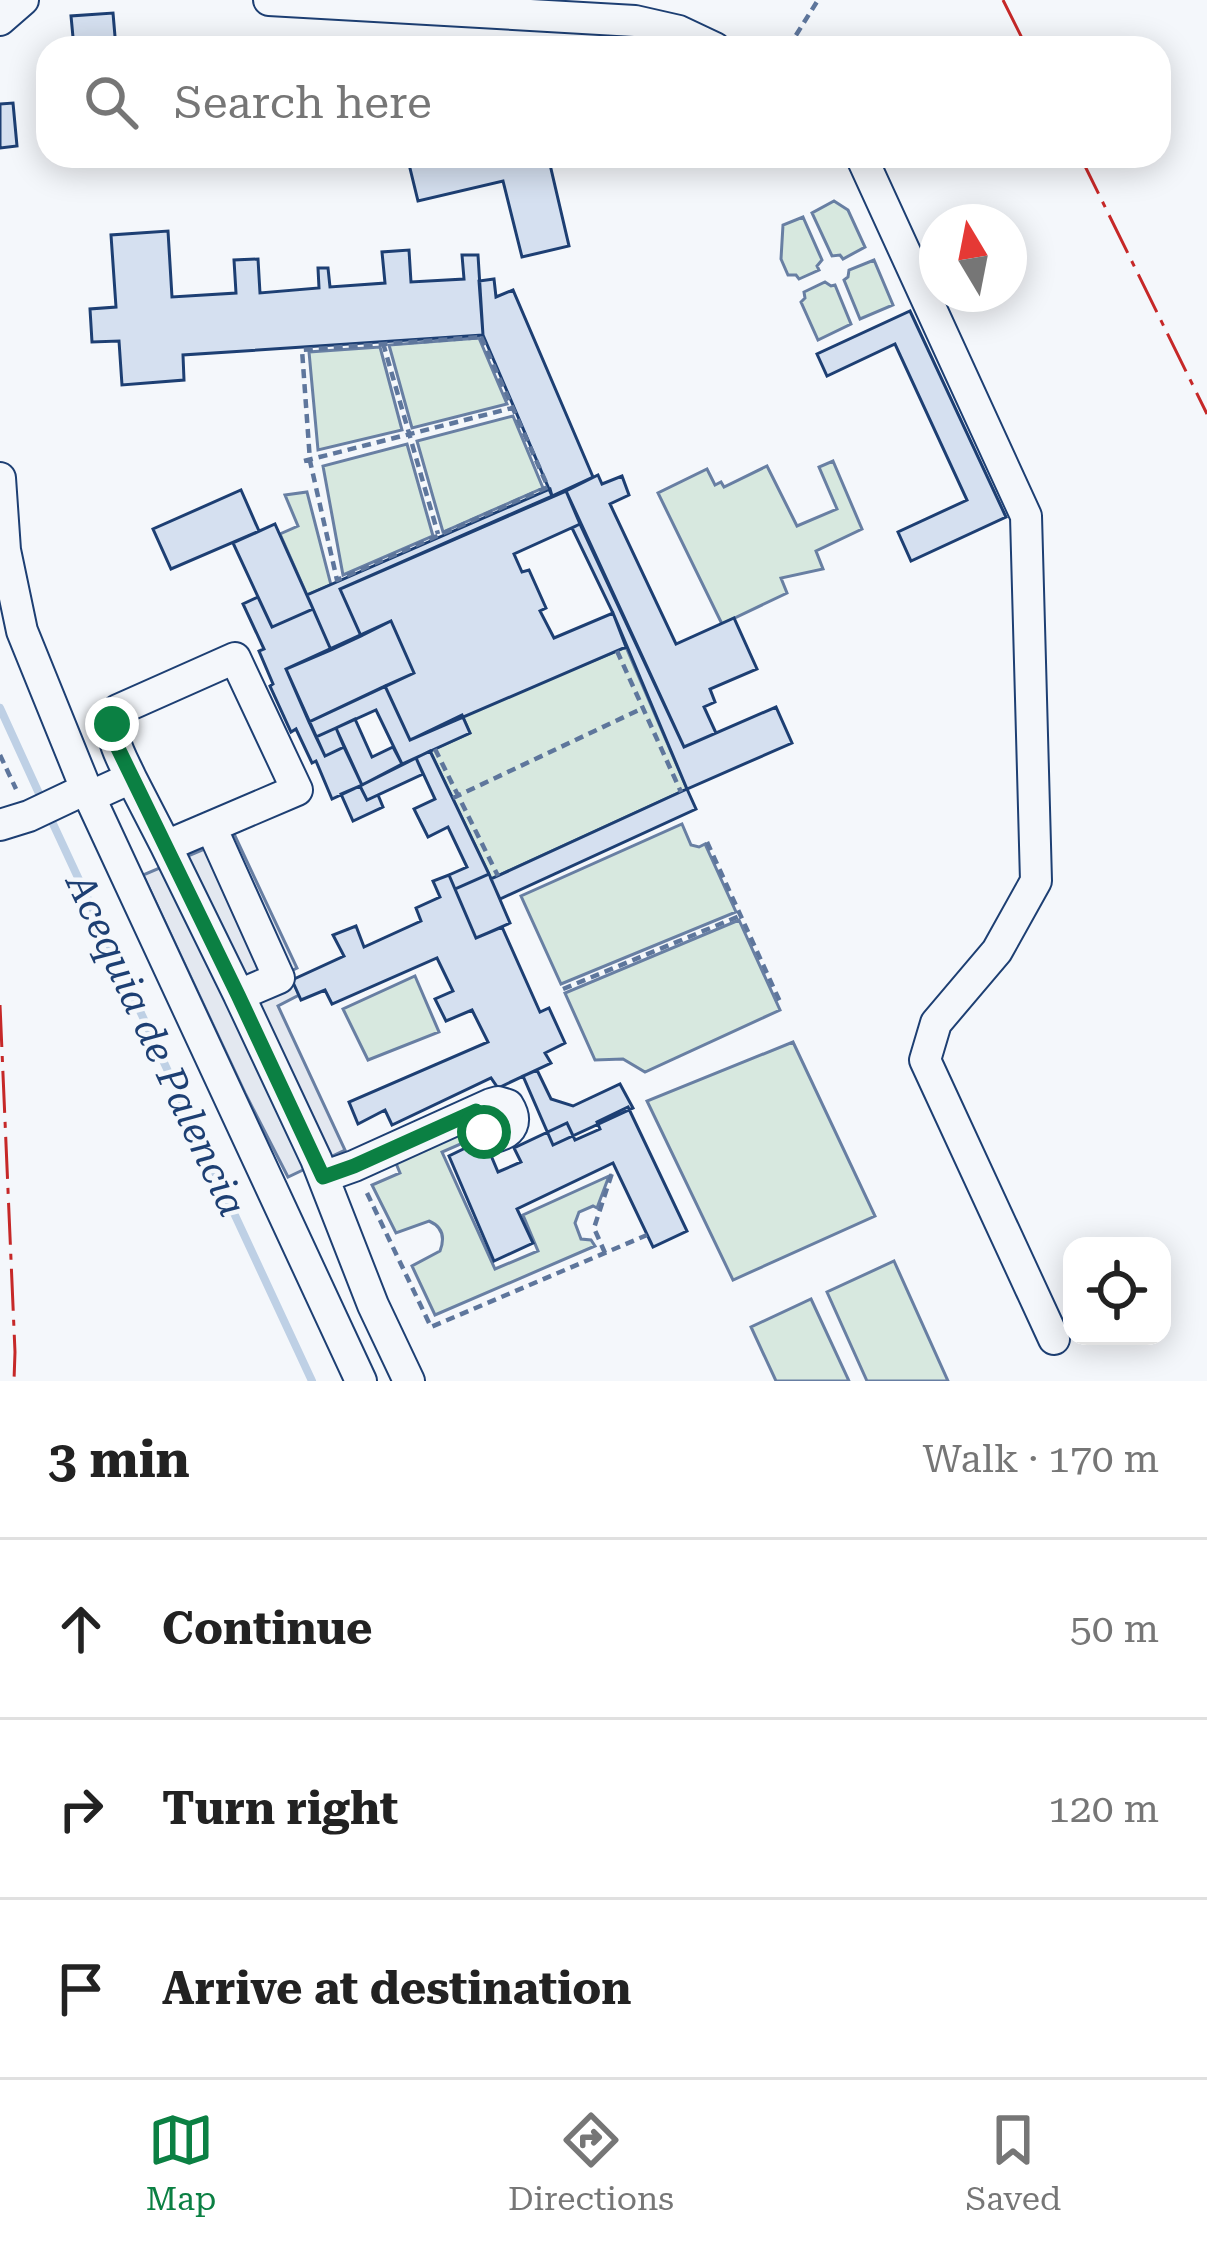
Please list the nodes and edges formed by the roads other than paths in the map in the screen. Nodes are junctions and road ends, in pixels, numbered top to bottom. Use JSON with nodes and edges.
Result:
{"nodes":[{"id":1,"x":23,"y":0,"type":"edge"},
{"id":2,"x":269,"y":0,"type":"edge"},
{"id":3,"x":0,"y":20,"type":"edge"},
{"id":4,"x":690,"y":36,"type":"edge"},
{"id":5,"x":866,"y":168,"type":"edge"},
{"id":6,"x":0,"y":478,"type":"edge"},
{"id":7,"x":131,"y":778,"type":"junction"},
{"id":8,"x":80,"y":795,"type":"junction"},
{"id":9,"x":15,"y":820,"type":"edge"},
{"id":10,"x":211,"y":826,"type":"junction"},
{"id":11,"x":166,"y":846,"type":"junction"},
{"id":12,"x":238,"y":995,"type":"junction"},
{"id":13,"x":476,"y":1111,"type":"dead end"},
{"id":14,"x":323,"y":1177,"type":"junction"},
{"id":15,"x":1054,"y":1340,"type":"dead end"},
{"id":16,"x":361,"y":1381,"type":"edge"},
{"id":17,"x":409,"y":1381,"type":"edge"}],
"edges":[{"from":1,"to":3,"type":"street"},
{"from":2,"to":4,"type":"street"},
{"from":5,"to":15,"type":"street"},
{"from":6,"to":8,"type":"street"},
{"from":7,"to":8,"type":"street"},
{"from":7,"to":10,"type":"street"},
{"from":7,"to":11,"type":"street"},
{"from":8,"to":9,"type":"street"},
{"from":8,"to":16,"type":"street"},
{"from":10,"to":11,"type":"street"},
{"from":10,"to":12,"type":"street"},
{"from":11,"to":12,"type":"street"},
{"from":12,"to":14,"type":"street"},
{"from":13,"to":14,"type":"street"},
{"from":14,"to":17,"type":"street"}]}
